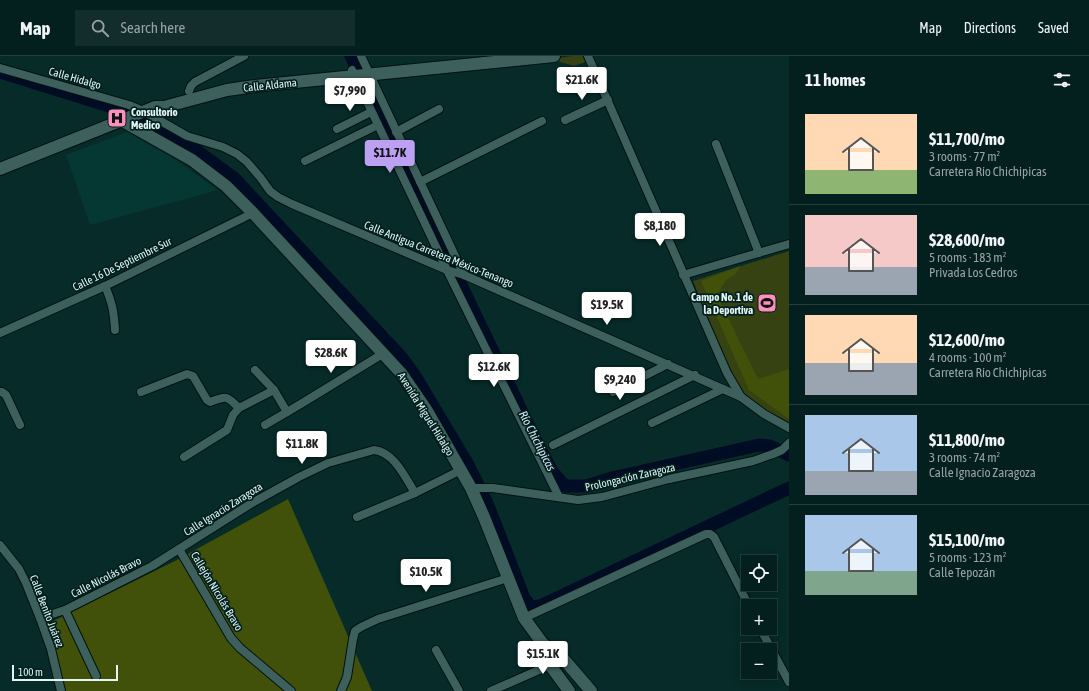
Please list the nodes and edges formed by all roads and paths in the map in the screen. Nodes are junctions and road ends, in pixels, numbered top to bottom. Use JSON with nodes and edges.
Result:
{"nodes":[{"id":1,"x":244,"y":56,"type":"edge"},
{"id":2,"x":361,"y":56,"type":"edge"},
{"id":3,"x":489,"y":56,"type":"edge"},
{"id":4,"x":554,"y":56,"type":"edge"},
{"id":5,"x":588,"y":56,"type":"edge"},
{"id":6,"x":0,"y":68,"type":"edge"},
{"id":7,"x":368,"y":72,"type":"junction"},
{"id":8,"x":353,"y":73,"type":"junction"},
{"id":9,"x":189,"y":92,"type":"junction"},
{"id":10,"x":608,"y":100,"type":"junction"},
{"id":11,"x":155,"y":107,"type":"junction"},
{"id":12,"x":440,"y":109,"type":"dead end"},
{"id":13,"x":372,"y":112,"type":"junction"},
{"id":14,"x":132,"y":116,"type":"junction"},
{"id":15,"x":565,"y":120,"type":"dead end"},
{"id":16,"x":542,"y":121,"type":"dead end"},
{"id":17,"x":378,"y":125,"type":"junction"},
{"id":18,"x":337,"y":129,"type":"dead end"},
{"id":19,"x":396,"y":132,"type":"junction"},
{"id":20,"x":716,"y":144,"type":"dead end"},
{"id":21,"x":305,"y":161,"type":"dead end"},
{"id":22,"x":0,"y":169,"type":"edge"},
{"id":23,"x":420,"y":182,"type":"junction"},
{"id":24,"x":253,"y":213,"type":"junction"},
{"id":25,"x":789,"y":244,"type":"edge"},
{"id":26,"x":759,"y":253,"type":"junction"},
{"id":27,"x":448,"y":270,"type":"junction"},
{"id":28,"x":461,"y":274,"type":"junction"},
{"id":29,"x":683,"y":275,"type":"junction"},
{"id":30,"x":105,"y":286,"type":"junction"},
{"id":31,"x":115,"y":330,"type":"dead end"},
{"id":32,"x":0,"y":333,"type":"edge"},
{"id":33,"x":384,"y":353,"type":"junction"},
{"id":34,"x":668,"y":364,"type":"junction"},
{"id":35,"x":255,"y":370,"type":"dead end"},
{"id":36,"x":695,"y":375,"type":"junction"},
{"id":37,"x":723,"y":388,"type":"junction"},
{"id":38,"x":274,"y":390,"type":"junction"},
{"id":39,"x":0,"y":392,"type":"edge"},
{"id":40,"x":141,"y":392,"type":"dead end"},
{"id":41,"x":613,"y":392,"type":"dead end"},
{"id":42,"x":741,"y":396,"type":"junction"},
{"id":43,"x":239,"y":408,"type":"junction"},
{"id":44,"x":287,"y":412,"type":"junction"},
{"id":45,"x":652,"y":423,"type":"dead end"},
{"id":46,"x":265,"y":424,"type":"dead end"},
{"id":47,"x":20,"y":425,"type":"dead end"},
{"id":48,"x":789,"y":428,"type":"edge"},
{"id":49,"x":789,"y":443,"type":"edge"},
{"id":50,"x":553,"y":445,"type":"dead end"},
{"id":51,"x":184,"y":457,"type":"dead end"},
{"id":52,"x":461,"y":470,"type":"junction"},
{"id":53,"x":476,"y":488,"type":"junction"},
{"id":54,"x":415,"y":493,"type":"junction"},
{"id":55,"x":559,"y":497,"type":"junction"},
{"id":56,"x":357,"y":517,"type":"dead end"},
{"id":57,"x":0,"y":544,"type":"edge"},
{"id":58,"x":179,"y":549,"type":"junction"},
{"id":59,"x":508,"y":578,"type":"junction"},
{"id":60,"x":745,"y":599,"type":"edge"},
{"id":61,"x":65,"y":610,"type":"junction"},
{"id":62,"x":40,"y":618,"type":"junction"},
{"id":63,"x":524,"y":618,"type":"junction"},
{"id":64,"x":764,"y":635,"type":"edge"},
{"id":65,"x":543,"y":644,"type":"junction"},
{"id":66,"x":436,"y":650,"type":"dead end"},
{"id":67,"x":561,"y":656,"type":"junction"},
{"id":68,"x":550,"y":665,"type":"junction"},
{"id":69,"x":96,"y":676,"type":"dead end"},
{"id":70,"x":789,"y":682,"type":"edge"},
{"id":71,"x":61,"y":691,"type":"edge"},
{"id":72,"x":291,"y":691,"type":"edge"},
{"id":73,"x":341,"y":691,"type":"edge"},
{"id":74,"x":459,"y":691,"type":"edge"},
{"id":75,"x":491,"y":691,"type":"edge"},
{"id":76,"x":569,"y":691,"type":"edge"},
{"id":77,"x":591,"y":691,"type":"edge"}],
"edges":[{"from":1,"to":9,"type":"street"},
{"from":2,"to":7,"type":"street"},
{"from":3,"to":7,"type":"main road","name":"Calle Aldama"},
{"from":4,"to":7,"type":"main road","name":"Calle Aldama"},
{"from":5,"to":10,"type":"street"},
{"from":6,"to":14,"type":"street","name":"Calle Hidalgo"},
{"from":7,"to":8,"type":"main road","name":"Calle Aldama"},
{"from":7,"to":19,"type":"street"},
{"from":8,"to":9,"type":"main road","name":"Calle Aldama"},
{"from":8,"to":11,"type":"main road","name":"Calle Aldama"},
{"from":8,"to":13,"type":"street"},
{"from":9,"to":11,"type":"main road","name":"Calle Aldama"},
{"from":10,"to":15,"type":"street"},
{"from":10,"to":29,"type":"street"},
{"from":11,"to":14,"type":"main road","name":"Calle Aldama"},
{"from":12,"to":19,"type":"street"},
{"from":13,"to":17,"type":"street"},
{"from":13,"to":18,"type":"street"},
{"from":14,"to":22,"type":"main road","name":"Calle Aldama"},
{"from":14,"to":24,"type":"main road","name":"Avenida Miguel Hidalgo"},
{"from":14,"to":27,"type":"street","name":"Calle Antigua Carretera México-Tenango"},
{"from":16,"to":23,"type":"street"},
{"from":17,"to":21,"type":"street"},
{"from":17,"to":27,"type":"street"},
{"from":19,"to":23,"type":"street"},
{"from":20,"to":26,"type":"street"},
{"from":23,"to":28,"type":"street"},
{"from":24,"to":30,"type":"street","name":"Calle 16 De Septiembre Sur"},
{"from":24,"to":33,"type":"main road","name":"Avenida Miguel Hidalgo"},
{"from":25,"to":26,"type":"street"},
{"from":26,"to":29,"type":"street"},
{"from":27,"to":28,"type":"street","name":"Calle Antigua Carretera México-Tenango"},
{"from":27,"to":55,"type":"street"},
{"from":28,"to":34,"type":"street","name":"Calle Antigua Carretera México-Tenango"},
{"from":29,"to":42,"type":"street"},
{"from":30,"to":31,"type":"street"},
{"from":30,"to":32,"type":"street","name":"Calle 16 De Septiembre Sur"},
{"from":33,"to":44,"type":"street"},
{"from":33,"to":52,"type":"main road","name":"Avenida Miguel Hidalgo"},
{"from":34,"to":36,"type":"street","name":"Calle Antigua Carretera México-Tenango"},
{"from":34,"to":41,"type":"street"},
{"from":35,"to":38,"type":"street"},
{"from":36,"to":37,"type":"street","name":"Calle Antigua Carretera México-Tenango"},
{"from":36,"to":50,"type":"street"},
{"from":37,"to":42,"type":"street","name":"Calle Antigua Carretera México-Tenango"},
{"from":37,"to":45,"type":"street"},
{"from":38,"to":43,"type":"street"},
{"from":38,"to":44,"type":"street"},
{"from":39,"to":47,"type":"street"},
{"from":40,"to":43,"type":"street"},
{"from":42,"to":48,"type":"street"},
{"from":43,"to":51,"type":"street"},
{"from":44,"to":46,"type":"street"},
{"from":49,"to":55,"type":"street","name":"Prolongación Zaragoza"},
{"from":52,"to":53,"type":"main road","name":"Avenida Miguel Hidalgo"},
{"from":52,"to":54,"type":"street"},
{"from":53,"to":55,"type":"street","name":"Prolongación Zaragoza"},
{"from":53,"to":59,"type":"main road","name":"Avenida Miguel Hidalgo"},
{"from":54,"to":56,"type":"street"},
{"from":54,"to":58,"type":"street","name":"Calle Ignacio Zaragoza"},
{"from":57,"to":62,"type":"street","name":"Calle Benito Juárez"},
{"from":58,"to":61,"type":"street","name":"Calle Nicolás Bravo"},
{"from":58,"to":72,"type":"street","name":"Callejón Nicolás Bravo"},
{"from":59,"to":63,"type":"main road","name":"Avenida Miguel Hidalgo"},
{"from":59,"to":73,"type":"street"},
{"from":60,"to":63,"type":"street"},
{"from":61,"to":62,"type":"street","name":"Calle Nicolás Bravo"},
{"from":61,"to":69,"type":"street"},
{"from":62,"to":71,"type":"street","name":"Calle Benito Juárez"},
{"from":63,"to":65,"type":"main road","name":"Avenida Miguel Hidalgo"},
{"from":64,"to":70,"type":"street"},
{"from":65,"to":67,"type":"main road","name":"Avenida Miguel Hidalgo"},
{"from":65,"to":68,"type":"main road","name":"Avenida Miguel Hidalgo"},
{"from":66,"to":74,"type":"street"},
{"from":67,"to":68,"type":"street"},
{"from":67,"to":77,"type":"main road","name":"Avenida Miguel Hidalgo"},
{"from":68,"to":75,"type":"street"},
{"from":68,"to":76,"type":"main road","name":"Avenida Miguel Hidalgo"}]}
